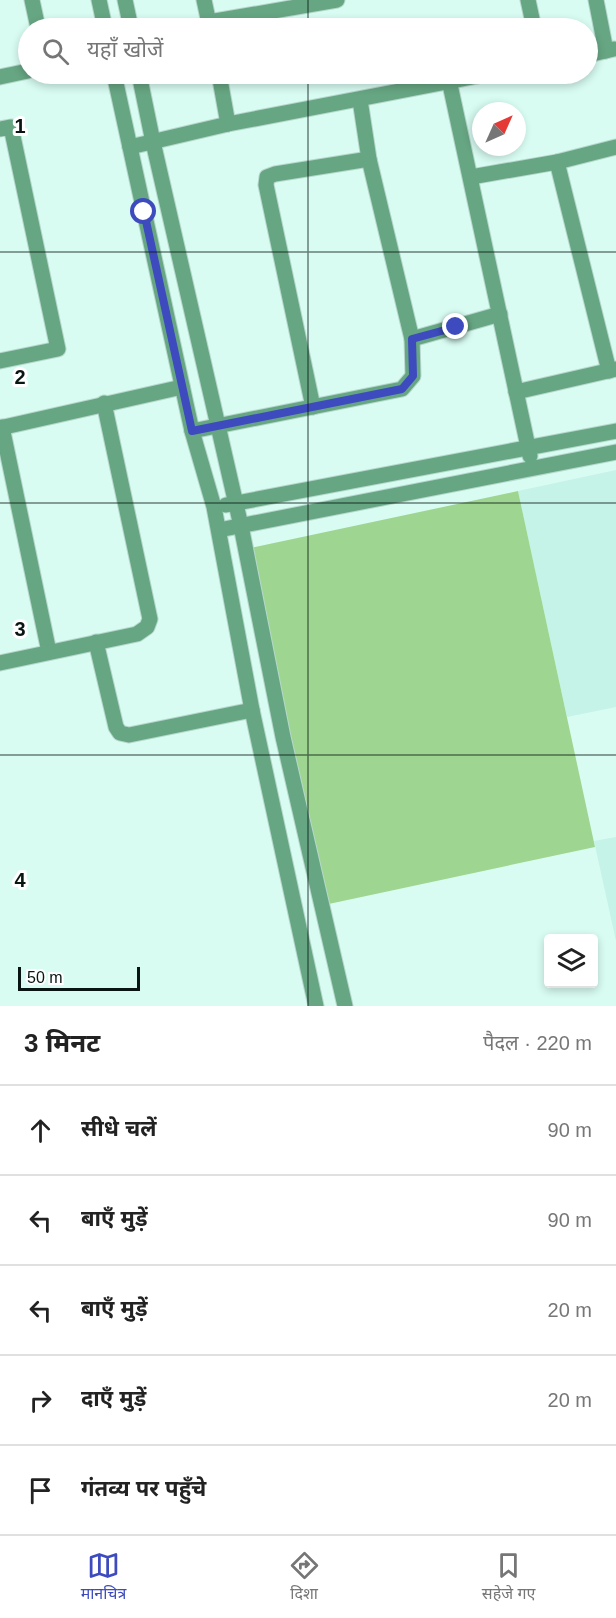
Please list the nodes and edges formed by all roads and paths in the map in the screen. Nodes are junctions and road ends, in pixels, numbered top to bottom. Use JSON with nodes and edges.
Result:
{"nodes":[{"id":1,"x":32,"y":0,"type":"edge"},
{"id":2,"x":99,"y":0,"type":"edge"},
{"id":3,"x":125,"y":0,"type":"edge"},
{"id":4,"x":204,"y":0,"type":"edge"},
{"id":5,"x":337,"y":0,"type":"edge"},
{"id":6,"x":528,"y":0,"type":"edge"},
{"id":7,"x":596,"y":0,"type":"edge"},
{"id":8,"x":36,"y":18,"type":"edge"},
{"id":9,"x":103,"y":18,"type":"edge"},
{"id":10,"x":129,"y":18,"type":"edge"},
{"id":11,"x":208,"y":18,"type":"edge"},
{"id":12,"x":246,"y":18,"type":"edge"},
{"id":13,"x":532,"y":18,"type":"edge"},
{"id":14,"x":611,"y":50,"type":"edge"},
{"id":15,"x":18,"y":72,"type":"edge"},
{"id":16,"x":0,"y":77,"type":"edge"},
{"id":17,"x":116,"y":84,"type":"edge"},
{"id":18,"x":142,"y":84,"type":"edge"},
{"id":19,"x":221,"y":84,"type":"edge"},
{"id":20,"x":431,"y":84,"type":"edge"},
{"id":21,"x":450,"y":84,"type":"edge"},
{"id":22,"x":360,"y":100,"type":"junction"},
{"id":23,"x":228,"y":124,"type":"junction"},
{"id":24,"x":0,"y":129,"type":"edge"},
{"id":25,"x":153,"y":142,"type":"junction"},
{"id":26,"x":130,"y":147,"type":"junction"},
{"id":27,"x":616,"y":147,"type":"edge"},
{"id":28,"x":369,"y":159,"type":"junction"},
{"id":29,"x":557,"y":162,"type":"junction"},
{"id":30,"x":471,"y":177,"type":"junction"},
{"id":31,"x":500,"y":314,"type":"junction"},
{"id":32,"x":412,"y":339,"type":"junction"},
{"id":33,"x":0,"y":361,"type":"edge"},
{"id":34,"x":612,"y":370,"type":"edge"},
{"id":35,"x":182,"y":387,"type":"junction"},
{"id":36,"x":516,"y":392,"type":"junction"},
{"id":37,"x":104,"y":403,"type":"junction"},
{"id":38,"x":313,"y":407,"type":"junction"},
{"id":39,"x":219,"y":426,"type":"junction"},
{"id":40,"x":1,"y":428,"type":"edge"},
{"id":41,"x":192,"y":431,"type":"junction"},
{"id":42,"x":616,"y":431,"type":"edge"},
{"id":43,"x":529,"y":448,"type":"junction"},
{"id":44,"x":616,"y":452,"type":"edge"},
{"id":45,"x":532,"y":468,"type":"junction"},
{"id":46,"x":236,"y":503,"type":"junction"},
{"id":47,"x":214,"y":507,"type":"junction"},
{"id":48,"x":241,"y":526,"type":"junction"},
{"id":49,"x":219,"y":530,"type":"junction"},
{"id":50,"x":96,"y":642,"type":"junction"},
{"id":51,"x":49,"y":652,"type":"junction"},
{"id":52,"x":0,"y":663,"type":"edge"},
{"id":53,"x":252,"y":710,"type":"junction"},
{"id":54,"x":316,"y":1006,"type":"edge"},
{"id":55,"x":345,"y":1006,"type":"edge"}],
"edges":[{"from":1,"to":8,"type":"street"},
{"from":2,"to":9,"type":"street"},
{"from":3,"to":10,"type":"street"},
{"from":4,"to":11,"type":"street"},
{"from":5,"to":12,"type":"street"},
{"from":6,"to":13,"type":"street"},
{"from":7,"to":14,"type":"street"},
{"from":15,"to":16,"type":"street"},
{"from":17,"to":26,"type":"street"},
{"from":18,"to":25,"type":"street"},
{"from":19,"to":23,"type":"street"},
{"from":20,"to":22,"type":"street"},
{"from":21,"to":30,"type":"street"},
{"from":22,"to":23,"type":"street"},
{"from":22,"to":28,"type":"street"},
{"from":23,"to":25,"type":"street"},
{"from":24,"to":33,"type":"street"},
{"from":25,"to":26,"type":"street"},
{"from":25,"to":39,"type":"street"},
{"from":26,"to":35,"type":"street"},
{"from":27,"to":29,"type":"street"},
{"from":28,"to":32,"type":"street"},
{"from":28,"to":38,"type":"street"},
{"from":29,"to":30,"type":"street"},
{"from":29,"to":34,"type":"street"},
{"from":30,"to":31,"type":"street"},
{"from":31,"to":32,"type":"street"},
{"from":31,"to":36,"type":"street"},
{"from":32,"to":38,"type":"street"},
{"from":34,"to":36,"type":"street"},
{"from":35,"to":37,"type":"street"},
{"from":35,"to":41,"type":"street"},
{"from":36,"to":43,"type":"street"},
{"from":37,"to":40,"type":"street"},
{"from":37,"to":50,"type":"street"},
{"from":38,"to":39,"type":"street"},
{"from":39,"to":41,"type":"street"},
{"from":39,"to":46,"type":"street"},
{"from":40,"to":51,"type":"street"},
{"from":41,"to":47,"type":"street"},
{"from":42,"to":43,"type":"street"},
{"from":43,"to":45,"type":"street"},
{"from":43,"to":46,"type":"street"},
{"from":44,"to":45,"type":"street"},
{"from":45,"to":48,"type":"street"},
{"from":46,"to":47,"type":"street"},
{"from":46,"to":48,"type":"street"},
{"from":47,"to":49,"type":"street"},
{"from":48,"to":49,"type":"street"},
{"from":48,"to":55,"type":"street"},
{"from":49,"to":53,"type":"street"},
{"from":50,"to":51,"type":"street"},
{"from":50,"to":53,"type":"street"},
{"from":51,"to":52,"type":"street"},
{"from":53,"to":54,"type":"street"}]}
